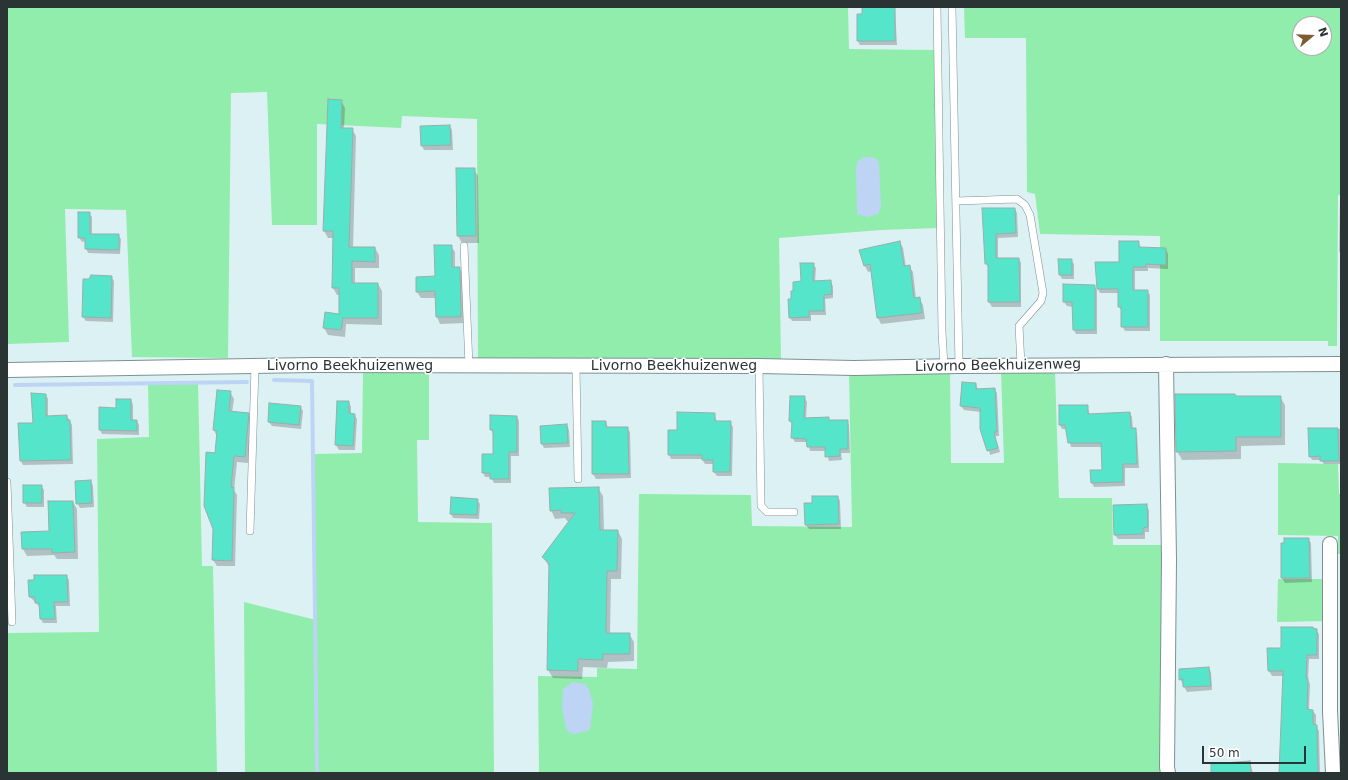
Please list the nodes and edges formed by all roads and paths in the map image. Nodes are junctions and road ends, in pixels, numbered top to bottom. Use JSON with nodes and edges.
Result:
{"nodes":[{"id":1,"x":937,"y":7,"type":"edge"},
{"id":2,"x":952,"y":7,"type":"edge"},
{"id":3,"x":956,"y":200,"type":"junction"},
{"id":4,"x":464,"y":246,"type":"dead end"},
{"id":5,"x":1166,"y":364,"type":"junction"},
{"id":6,"x":1341,"y":364,"type":"edge"},
{"id":7,"x":1021,"y":365,"type":"junction"},
{"id":8,"x":255,"y":366,"type":"junction"},
{"id":9,"x":468,"y":366,"type":"junction"},
{"id":10,"x":759,"y":366,"type":"junction"},
{"id":11,"x":944,"y":366,"type":"junction"},
{"id":12,"x":959,"y":366,"type":"junction"},
{"id":13,"x":576,"y":367,"type":"junction"},
{"id":14,"x":7,"y":370,"type":"edge"},
{"id":15,"x":578,"y":479,"type":"dead end"},
{"id":16,"x":7,"y":482,"type":"edge"},
{"id":17,"x":794,"y":512,"type":"dead end"},
{"id":18,"x":250,"y":531,"type":"dead end"},
{"id":19,"x":1330,"y":544,"type":"dead end"},
{"id":20,"x":12,"y":622,"type":"dead end"},
{"id":21,"x":1168,"y":773,"type":"edge"},
{"id":22,"x":1333,"y":773,"type":"edge"}],
"edges":[{"from":1,"to":11,"type":"lane"},
{"from":2,"to":3,"type":"lane"},
{"from":3,"to":7,"type":"lane"},
{"from":3,"to":12,"type":"lane"},
{"from":4,"to":9,"type":"lane"},
{"from":5,"to":6,"type":"street","name":"Livorno Beekhuizenweg"},
{"from":5,"to":7,"type":"street","name":"Livorno Beekhuizenweg"},
{"from":5,"to":21,"type":"street"},
{"from":7,"to":12,"type":"street","name":"Livorno Beekhuizenweg"},
{"from":8,"to":9,"type":"street","name":"Livorno Beekhuizenweg"},
{"from":8,"to":14,"type":"street","name":"Livorno Beekhuizenweg"},
{"from":8,"to":18,"type":"lane"},
{"from":9,"to":13,"type":"street","name":"Livorno Beekhuizenweg"},
{"from":10,"to":11,"type":"street","name":"Livorno Beekhuizenweg"},
{"from":10,"to":13,"type":"street","name":"Livorno Beekhuizenweg"},
{"from":10,"to":17,"type":"lane"},
{"from":11,"to":12,"type":"street","name":"Livorno Beekhuizenweg"},
{"from":13,"to":15,"type":"lane"},
{"from":16,"to":20,"type":"lane"},
{"from":19,"to":22,"type":"street"}]}
